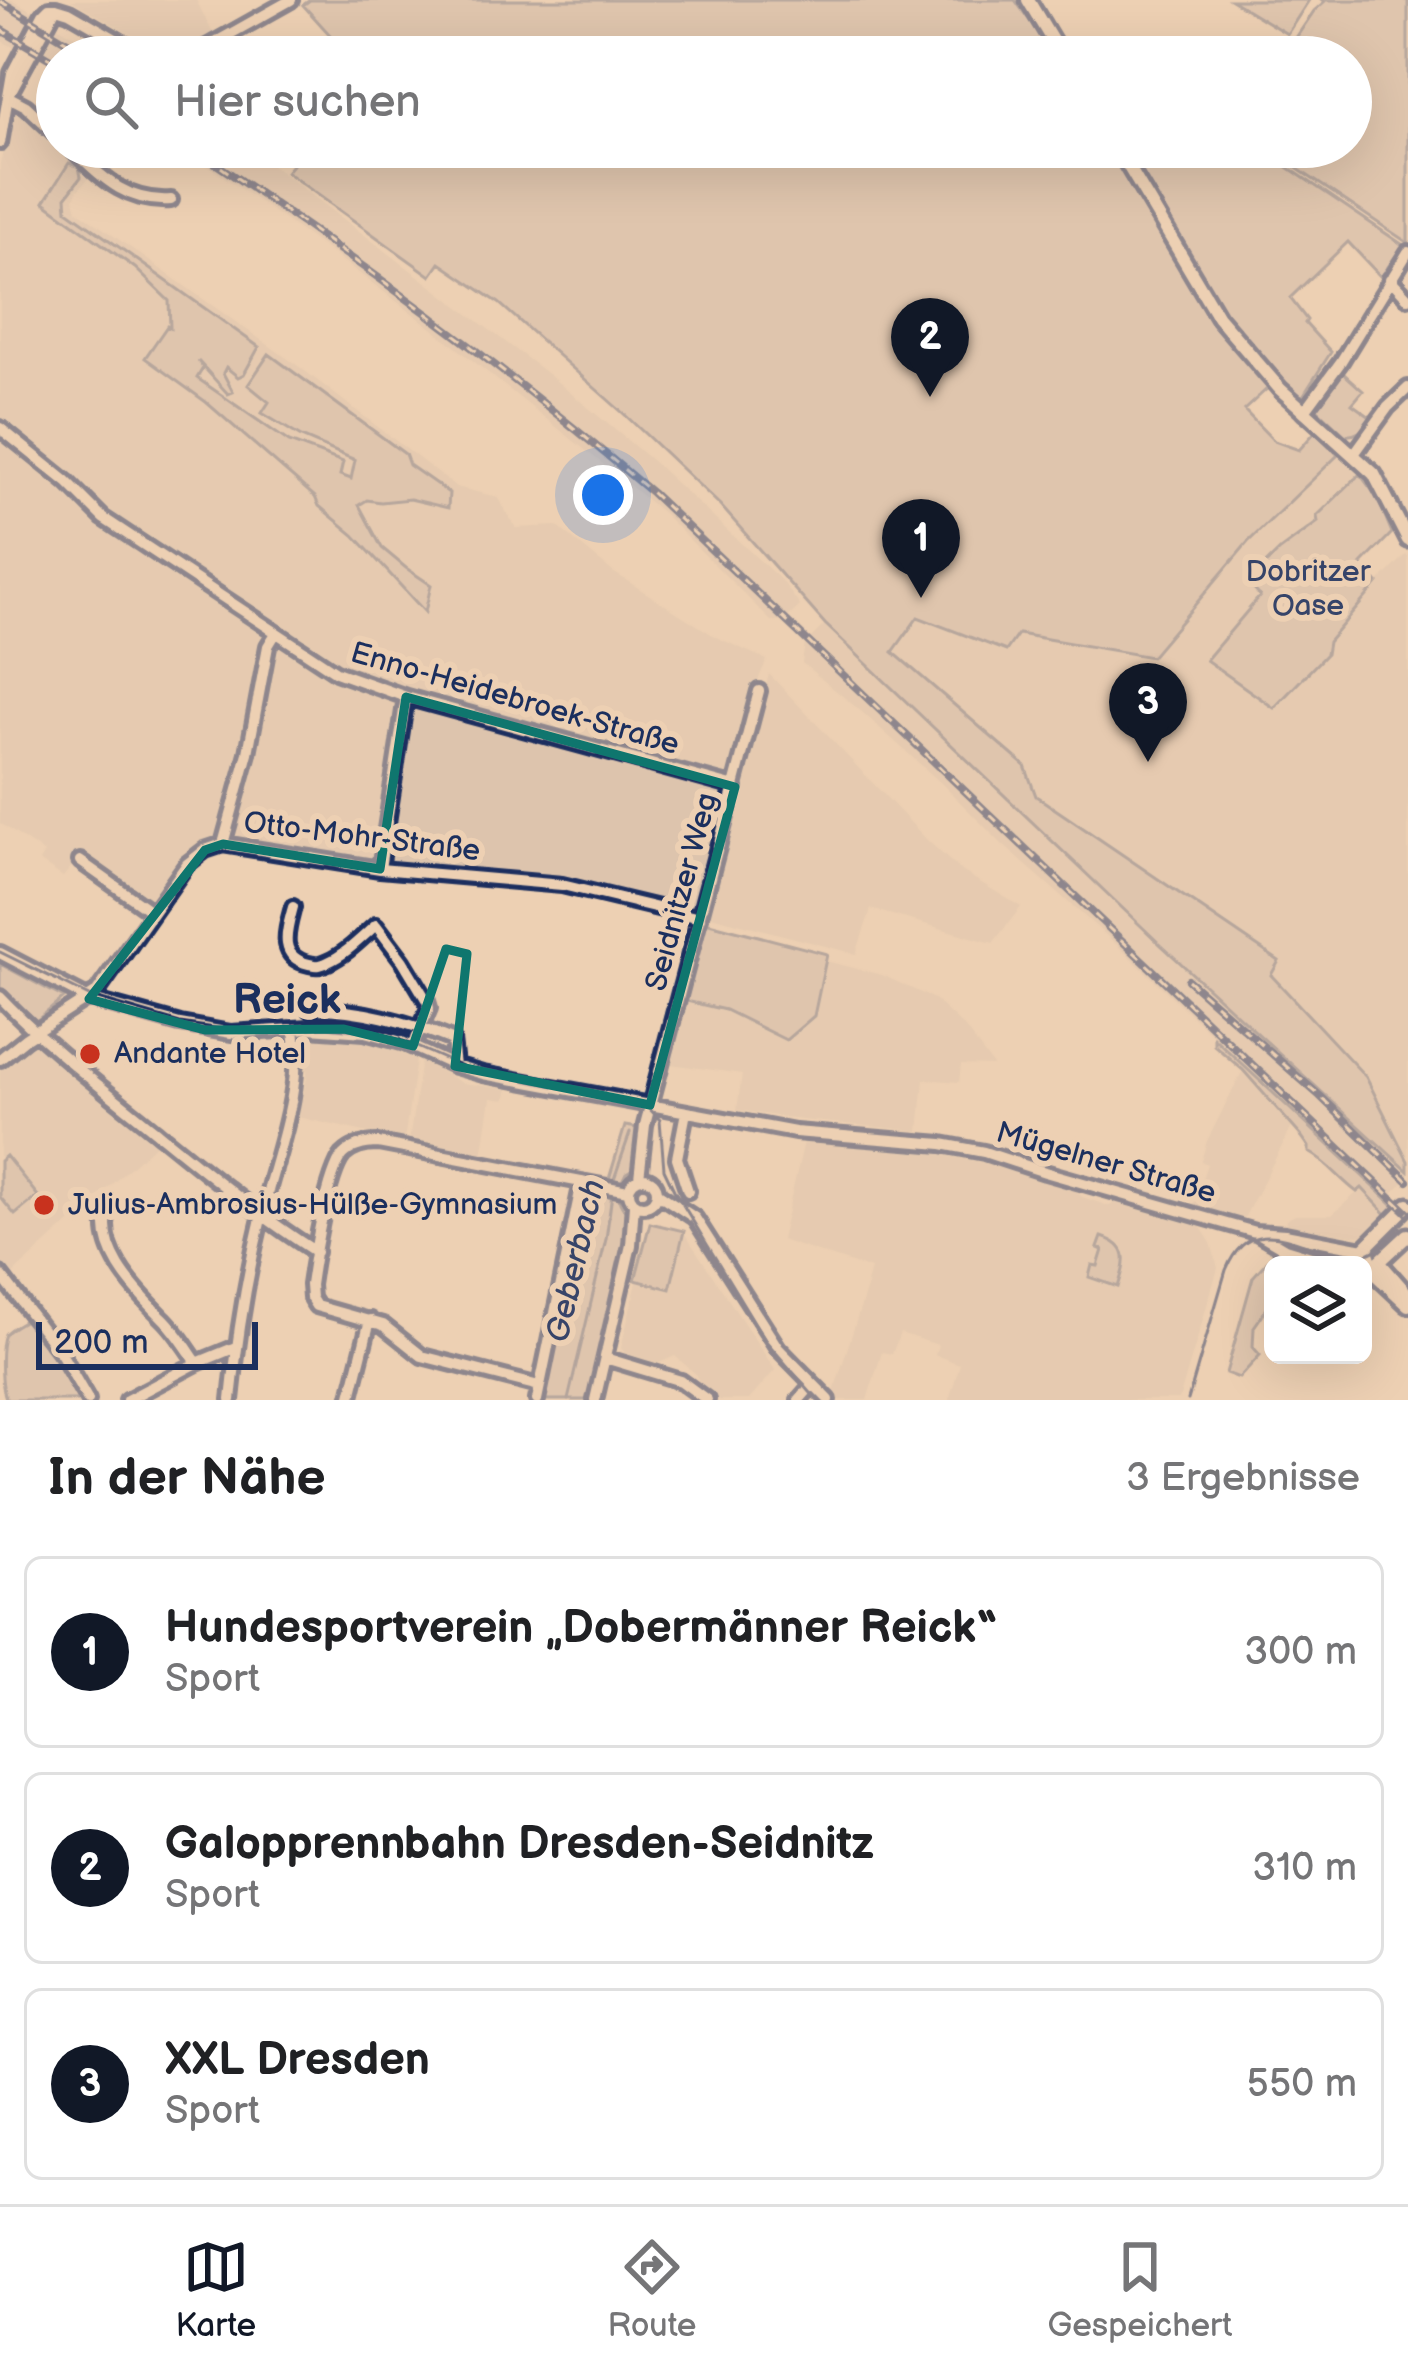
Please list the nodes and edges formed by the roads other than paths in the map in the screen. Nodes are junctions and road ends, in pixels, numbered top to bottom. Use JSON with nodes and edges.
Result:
{"nodes":[{"id":1,"x":290,"y":0,"type":"edge"},
{"id":2,"x":1028,"y":3,"type":"edge"},
{"id":3,"x":53,"y":4,"type":"edge"},
{"id":4,"x":111,"y":36,"type":"edge"},
{"id":5,"x":226,"y":36,"type":"edge"},
{"id":6,"x":1049,"y":36,"type":"edge"},
{"id":7,"x":10,"y":94,"type":"junction"},
{"id":8,"x":36,"y":115,"type":"edge"},
{"id":9,"x":0,"y":142,"type":"edge"},
{"id":10,"x":94,"y":168,"type":"edge"},
{"id":11,"x":1129,"y":168,"type":"edge"},
{"id":12,"x":171,"y":200,"type":"dead end"},
{"id":13,"x":1408,"y":252,"type":"edge"},
{"id":14,"x":1390,"y":279,"type":"junction"},
{"id":15,"x":1408,"y":298,"type":"edge"},
{"id":16,"x":1408,"y":388,"type":"edge"},
{"id":17,"x":1304,"y":412,"type":"junction"},
{"id":18,"x":0,"y":428,"type":"edge"},
{"id":19,"x":1354,"y":454,"type":"junction"},
{"id":20,"x":1408,"y":540,"type":"edge"},
{"id":21,"x":275,"y":633,"type":"junction"},
{"id":22,"x":759,"y":691,"type":"dead end"},
{"id":23,"x":406,"y":697,"type":"junction"},
{"id":24,"x":735,"y":788,"type":"junction"},
{"id":25,"x":223,"y":844,"type":"junction"},
{"id":26,"x":80,"y":862,"type":"dead end"},
{"id":27,"x":380,"y":869,"type":"junction"},
{"id":28,"x":293,"y":907,"type":"dead end"},
{"id":29,"x":152,"y":912,"type":"junction"},
{"id":30,"x":700,"y":918,"type":"junction"},
{"id":31,"x":0,"y":953,"type":"edge"},
{"id":32,"x":0,"y":997,"type":"edge"},
{"id":33,"x":89,"y":999,"type":"junction"},
{"id":34,"x":310,"y":1009,"type":"dead end"},
{"id":35,"x":422,"y":1027,"type":"junction"},
{"id":36,"x":294,"y":1029,"type":"junction"},
{"id":37,"x":34,"y":1033,"type":"junction"},
{"id":38,"x":413,"y":1046,"type":"junction"},
{"id":39,"x":0,"y":1059,"type":"edge"},
{"id":40,"x":455,"y":1066,"type":"junction"},
{"id":41,"x":650,"y":1105,"type":"junction"},
{"id":42,"x":686,"y":1112,"type":"junction"},
{"id":43,"x":644,"y":1178,"type":"junction"},
{"id":44,"x":582,"y":1181,"type":"junction"},
{"id":45,"x":617,"y":1189,"type":"junction"},
{"id":46,"x":688,"y":1191,"type":"dead end"},
{"id":47,"x":648,"y":1201,"type":"junction"},
{"id":48,"x":111,"y":1204,"type":"dead end"},
{"id":49,"x":1408,"y":1205,"type":"edge"},
{"id":50,"x":261,"y":1217,"type":"junction"},
{"id":51,"x":1255,"y":1232,"type":"junction"},
{"id":52,"x":1408,"y":1235,"type":"edge"},
{"id":53,"x":1366,"y":1247,"type":"junction"},
{"id":54,"x":316,"y":1252,"type":"junction"},
{"id":55,"x":1307,"y":1256,"type":"edge"},
{"id":56,"x":1368,"y":1256,"type":"edge"},
{"id":57,"x":1372,"y":1264,"type":"edge"},
{"id":58,"x":1372,"y":1266,"type":"edge"},
{"id":59,"x":1372,"y":1266,"type":"edge"},
{"id":60,"x":0,"y":1274,"type":"edge"},
{"id":61,"x":1408,"y":1295,"type":"edge"},
{"id":62,"x":1408,"y":1305,"type":"edge"},
{"id":63,"x":370,"y":1320,"type":"junction"},
{"id":64,"x":236,"y":1346,"type":"junction"},
{"id":65,"x":605,"y":1358,"type":"junction"},
{"id":66,"x":197,"y":1363,"type":"junction"},
{"id":67,"x":812,"y":1385,"type":"junction"},
{"id":68,"x":539,"y":1386,"type":"junction"},
{"id":69,"x":88,"y":1400,"type":"edge"},
{"id":70,"x":127,"y":1400,"type":"edge"},
{"id":71,"x":231,"y":1400,"type":"edge"},
{"id":72,"x":350,"y":1400,"type":"edge"},
{"id":73,"x":537,"y":1400,"type":"edge"},
{"id":74,"x":595,"y":1400,"type":"edge"},
{"id":75,"x":707,"y":1400,"type":"edge"},
{"id":76,"x":799,"y":1400,"type":"edge"},
{"id":77,"x":829,"y":1400,"type":"edge"}],
"edges":[{"from":1,"to":5,"type":"street"},
{"from":2,"to":6,"type":"main road"},
{"from":3,"to":4,"type":"street"},
{"from":3,"to":7,"type":"street"},
{"from":7,"to":8,"type":"street"},
{"from":7,"to":9,"type":"street"},
{"from":10,"to":12,"type":"street"},
{"from":11,"to":17,"type":"main road"},
{"from":13,"to":14,"type":"street"},
{"from":14,"to":15,"type":"street"},
{"from":14,"to":17,"type":"street"},
{"from":16,"to":19,"type":"street"},
{"from":17,"to":19,"type":"main road"},
{"from":18,"to":21,"type":"street","name":"Enno-Heidebroek-Straße"},
{"from":19,"to":20,"type":"main road"},
{"from":21,"to":23,"type":"street","name":"Enno-Heidebroek-Straße"},
{"from":21,"to":25,"type":"street"},
{"from":22,"to":24,"type":"street","name":"Seidnitzer Weg"},
{"from":23,"to":24,"type":"street","name":"Enno-Heidebroek-Straße"},
{"from":23,"to":27,"type":"street"},
{"from":24,"to":30,"type":"street","name":"Seidnitzer Weg"},
{"from":25,"to":27,"type":"street","name":"Otto-Mohr-Straße"},
{"from":25,"to":29,"type":"street","name":"Otto-Mohr-Straße"},
{"from":26,"to":29,"type":"street"},
{"from":27,"to":30,"type":"street","name":"Otto-Mohr-Straße"},
{"from":28,"to":35,"type":"street"},
{"from":29,"to":33,"type":"street","name":"Otto-Mohr-Straße"},
{"from":30,"to":41,"type":"street","name":"Seidnitzer Weg"},
{"from":31,"to":33,"type":"street"},
{"from":32,"to":37,"type":"street"},
{"from":33,"to":36,"type":"street"},
{"from":33,"to":37,"type":"street"},
{"from":34,"to":35,"type":"street"},
{"from":35,"to":38,"type":"street"},
{"from":35,"to":40,"type":"street"},
{"from":36,"to":38,"type":"street"},
{"from":36,"to":50,"type":"street"},
{"from":37,"to":39,"type":"street"},
{"from":37,"to":50,"type":"street"},
{"from":38,"to":40,"type":"street"},
{"from":40,"to":41,"type":"street"},
{"from":41,"to":42,"type":"street","name":"Mügelner Straße"},
{"from":41,"to":43,"type":"street","name":"Seidnitzer Weg"},
{"from":42,"to":46,"type":"street"},
{"from":42,"to":51,"type":"street","name":"Mügelner Straße"},
{"from":43,"to":45,"type":"street"},
{"from":43,"to":47,"type":"street"},
{"from":44,"to":45,"type":"street"},
{"from":44,"to":54,"type":"street"},
{"from":44,"to":68,"type":"street"},
{"from":45,"to":47,"type":"street"},
{"from":47,"to":65,"type":"street"},
{"from":47,"to":67,"type":"street"},
{"from":48,"to":66,"type":"street"},
{"from":49,"to":53,"type":"main road"},
{"from":50,"to":54,"type":"street"},
{"from":50,"to":64,"type":"street"},
{"from":51,"to":53,"type":"street","name":"Mügelner Straße"},
{"from":51,"to":55,"type":"street","name":"Mügelner Straße"},
{"from":52,"to":57,"type":"main road"},
{"from":53,"to":56,"type":"main road"},
{"from":54,"to":63,"type":"street"},
{"from":58,"to":61,"type":"main road"},
{"from":59,"to":62,"type":"main road"},
{"from":60,"to":69,"type":"street"},
{"from":63,"to":68,"type":"street"},
{"from":63,"to":72,"type":"street"},
{"from":64,"to":66,"type":"street"},
{"from":64,"to":71,"type":"street"},
{"from":65,"to":74,"type":"street"},
{"from":65,"to":75,"type":"street"},
{"from":66,"to":70,"type":"street"},
{"from":67,"to":76,"type":"street"},
{"from":67,"to":77,"type":"street"},
{"from":68,"to":73,"type":"street"}]}
